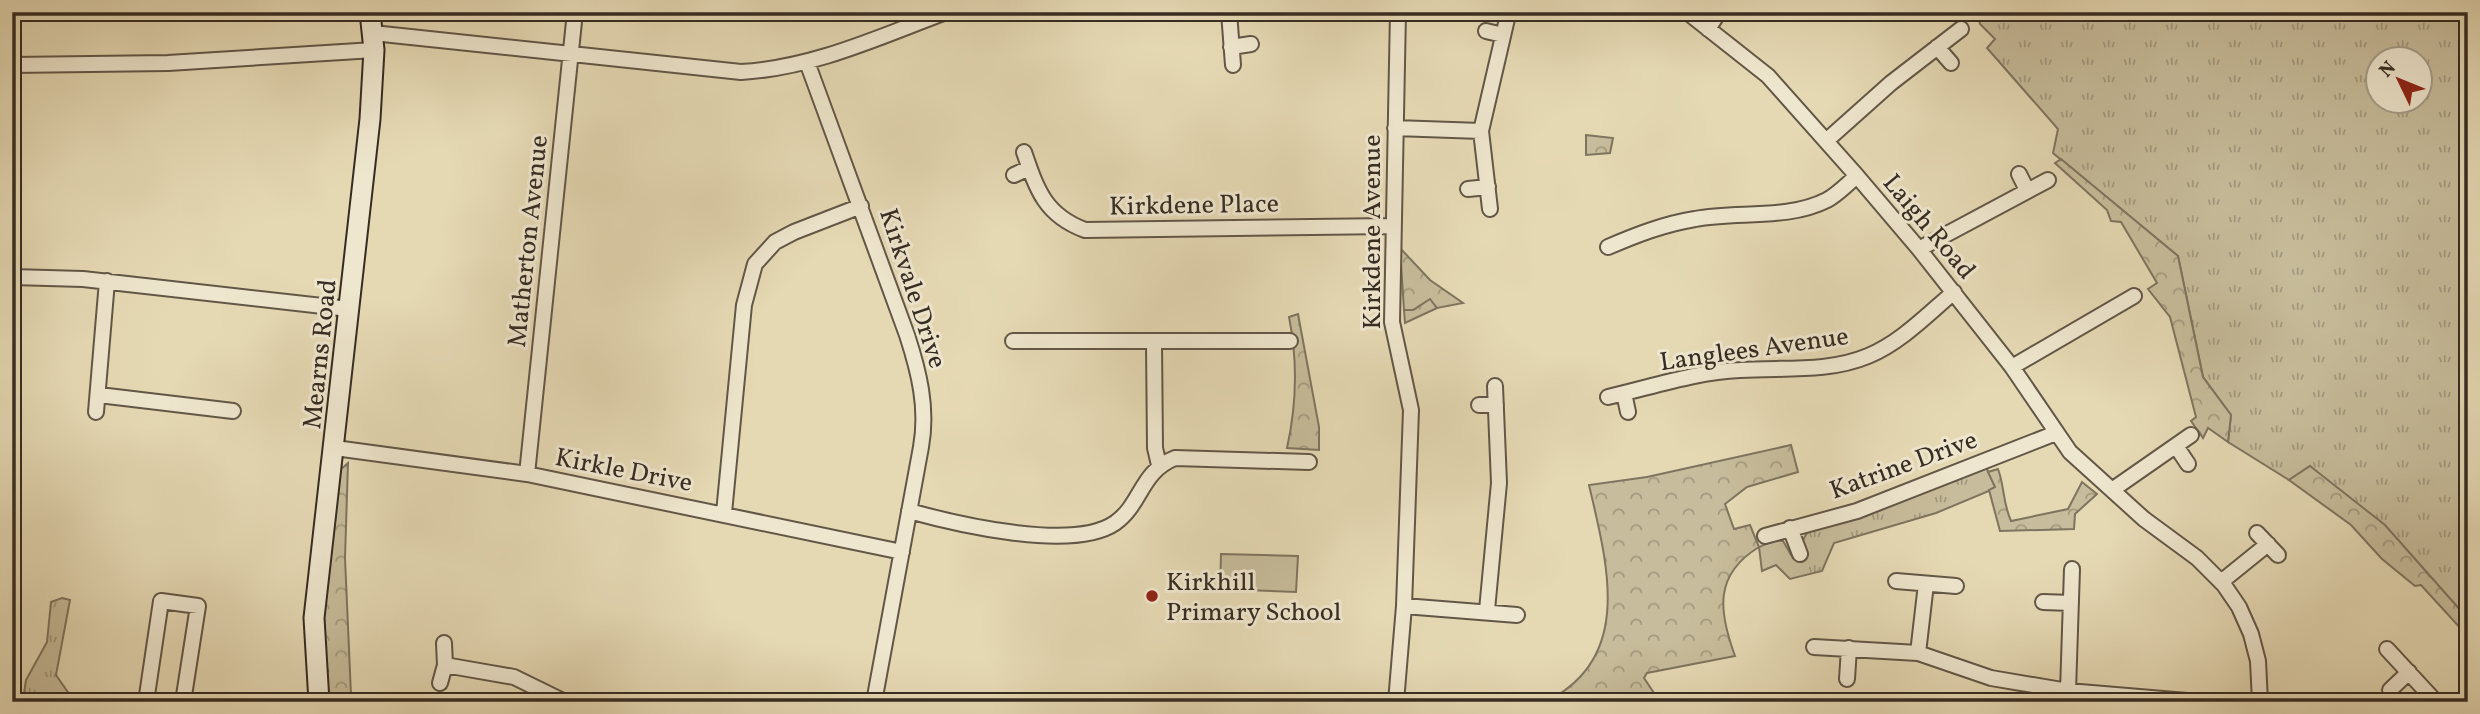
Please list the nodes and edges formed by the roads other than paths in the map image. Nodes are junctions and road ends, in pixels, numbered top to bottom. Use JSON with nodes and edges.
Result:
{"nodes":[{"id":1,"x":370,"y":12,"type":"edge"},
{"id":2,"x":575,"y":12,"type":"edge"},
{"id":3,"x":946,"y":12,"type":"edge"},
{"id":4,"x":1230,"y":12,"type":"edge"},
{"id":5,"x":1398,"y":12,"type":"edge"},
{"id":6,"x":1687,"y":12,"type":"edge"},
{"id":7,"x":1719,"y":12,"type":"edge"},
{"id":8,"x":1507,"y":19,"type":"dead end"},
{"id":9,"x":1708,"y":29,"type":"junction"},
{"id":10,"x":1961,"y":29,"type":"dead end"},
{"id":11,"x":1486,"y":31,"type":"dead end"},
{"id":12,"x":1503,"y":35,"type":"junction"},
{"id":13,"x":373,"y":41,"type":"junction"},
{"id":14,"x":1251,"y":44,"type":"dead end"},
{"id":15,"x":1231,"y":47,"type":"junction"},
{"id":16,"x":1937,"y":47,"type":"junction"},
{"id":17,"x":571,"y":55,"type":"junction"},
{"id":18,"x":807,"y":62,"type":"junction"},
{"id":19,"x":1951,"y":63,"type":"dead end"},
{"id":20,"x":12,"y":65,"type":"edge"},
{"id":21,"x":1233,"y":65,"type":"dead end"},
{"id":22,"x":1395,"y":128,"type":"junction"},
{"id":23,"x":1481,"y":131,"type":"junction"},
{"id":24,"x":1826,"y":141,"type":"junction"},
{"id":25,"x":1024,"y":152,"type":"dead end"},
{"id":26,"x":1029,"y":169,"type":"junction"},
{"id":27,"x":2019,"y":174,"type":"dead end"},
{"id":28,"x":1014,"y":175,"type":"dead end"},
{"id":29,"x":1857,"y":176,"type":"junction"},
{"id":30,"x":2048,"y":180,"type":"dead end"},
{"id":31,"x":1488,"y":187,"type":"junction"},
{"id":32,"x":1468,"y":189,"type":"dead end"},
{"id":33,"x":2027,"y":190,"type":"junction"},
{"id":34,"x":861,"y":206,"type":"junction"},
{"id":35,"x":1490,"y":209,"type":"dead end"},
{"id":36,"x":1392,"y":226,"type":"junction"},
{"id":37,"x":1608,"y":247,"type":"dead end"},
{"id":38,"x":1919,"y":249,"type":"junction"},
{"id":39,"x":12,"y":276,"type":"edge"},
{"id":40,"x":107,"y":281,"type":"junction"},
{"id":41,"x":1954,"y":292,"type":"junction"},
{"id":42,"x":2134,"y":296,"type":"dead end"},
{"id":43,"x":349,"y":309,"type":"junction"},
{"id":44,"x":1013,"y":341,"type":"dead end"},
{"id":45,"x":1290,"y":341,"type":"dead end"},
{"id":46,"x":1154,"y":343,"type":"junction"},
{"id":47,"x":2012,"y":367,"type":"junction"},
{"id":48,"x":1495,"y":386,"type":"dead end"},
{"id":49,"x":1624,"y":393,"type":"junction"},
{"id":50,"x":99,"y":395,"type":"junction"},
{"id":51,"x":1608,"y":397,"type":"dead end"},
{"id":52,"x":1479,"y":405,"type":"dead end"},
{"id":53,"x":1496,"y":405,"type":"junction"},
{"id":54,"x":233,"y":411,"type":"dead end"},
{"id":55,"x":96,"y":412,"type":"dead end"},
{"id":56,"x":1628,"y":412,"type":"dead end"},
{"id":57,"x":2056,"y":433,"type":"junction"},
{"id":58,"x":2191,"y":435,"type":"dead end"},
{"id":59,"x":2176,"y":446,"type":"junction"},
{"id":60,"x":335,"y":448,"type":"junction"},
{"id":61,"x":1309,"y":462,"type":"dead end"},
{"id":62,"x":2188,"y":464,"type":"dead end"},
{"id":63,"x":1159,"y":465,"type":"junction"},
{"id":64,"x":527,"y":474,"type":"junction"},
{"id":65,"x":2112,"y":491,"type":"junction"},
{"id":66,"x":909,"y":511,"type":"junction"},
{"id":67,"x":724,"y":513,"type":"junction"},
{"id":68,"x":1790,"y":528,"type":"junction"},
{"id":69,"x":1765,"y":536,"type":"dead end"},
{"id":70,"x":2267,"y":544,"type":"dead end"},
{"id":71,"x":902,"y":552,"type":"junction"},
{"id":72,"x":1800,"y":554,"type":"dead end"},
{"id":73,"x":2072,"y":569,"type":"dead end"},
{"id":74,"x":1896,"y":581,"type":"dead end"},
{"id":75,"x":2221,"y":582,"type":"junction"},
{"id":76,"x":1926,"y":584,"type":"junction"},
{"id":77,"x":1956,"y":586,"type":"dead end"},
{"id":78,"x":2043,"y":602,"type":"dead end"},
{"id":79,"x":2071,"y":603,"type":"junction"},
{"id":80,"x":1404,"y":606,"type":"junction"},
{"id":81,"x":1488,"y":610,"type":"junction"},
{"id":82,"x":1517,"y":615,"type":"dead end"},
{"id":83,"x":444,"y":643,"type":"dead end"},
{"id":84,"x":1814,"y":647,"type":"dead end"},
{"id":85,"x":1849,"y":648,"type":"junction"},
{"id":86,"x":2387,"y":649,"type":"dead end"},
{"id":87,"x":1918,"y":653,"type":"junction"},
{"id":88,"x":445,"y":665,"type":"junction"},
{"id":89,"x":2409,"y":672,"type":"junction"},
{"id":90,"x":1847,"y":678,"type":"dead end"},
{"id":91,"x":440,"y":683,"type":"dead end"},
{"id":92,"x":2390,"y":690,"type":"dead end"},
{"id":93,"x":2068,"y":691,"type":"junction"},
{"id":94,"x":146,"y":702,"type":"edge"},
{"id":95,"x":183,"y":702,"type":"edge"},
{"id":96,"x":318,"y":702,"type":"edge"},
{"id":97,"x":565,"y":702,"type":"edge"},
{"id":98,"x":874,"y":702,"type":"edge"},
{"id":99,"x":1396,"y":702,"type":"edge"},
{"id":100,"x":2199,"y":702,"type":"edge"},
{"id":101,"x":2260,"y":702,"type":"edge"},
{"id":102,"x":2436,"y":702,"type":"edge"}],
"edges":[{"from":1,"to":13,"type":"street","name":"Mearns Road"},
{"from":2,"to":17,"type":"street","name":"Matherton Avenue"},
{"from":3,"to":18,"type":"street"},
{"from":4,"to":15,"type":"street"},
{"from":5,"to":22,"type":"street","name":"Kirkdene Avenue"},
{"from":6,"to":9,"type":"street","name":"Laigh Road"},
{"from":7,"to":9,"type":"street"},
{"from":8,"to":12,"type":"street"},
{"from":9,"to":24,"type":"street","name":"Laigh Road"},
{"from":10,"to":16,"type":"street"},
{"from":11,"to":12,"type":"street"},
{"from":12,"to":23,"type":"street"},
{"from":13,"to":17,"type":"street"},
{"from":13,"to":20,"type":"street"},
{"from":13,"to":43,"type":"street","name":"Mearns Road"},
{"from":14,"to":15,"type":"street"},
{"from":15,"to":21,"type":"street"},
{"from":16,"to":19,"type":"street"},
{"from":16,"to":24,"type":"street"},
{"from":17,"to":18,"type":"street"},
{"from":17,"to":64,"type":"street","name":"Matherton Avenue"},
{"from":18,"to":34,"type":"street","name":"Kirkvale Drive"},
{"from":22,"to":23,"type":"street"},
{"from":22,"to":36,"type":"street","name":"Kirkdene Avenue"},
{"from":23,"to":31,"type":"street"},
{"from":24,"to":29,"type":"street","name":"Laigh Road"},
{"from":25,"to":26,"type":"street","name":"Kirkdene Place"},
{"from":26,"to":28,"type":"street"},
{"from":26,"to":36,"type":"street","name":"Kirkdene Place"},
{"from":27,"to":33,"type":"street"},
{"from":29,"to":37,"type":"street"},
{"from":29,"to":38,"type":"street","name":"Laigh Road"},
{"from":30,"to":33,"type":"street"},
{"from":31,"to":32,"type":"street"},
{"from":31,"to":35,"type":"street"},
{"from":33,"to":38,"type":"street"},
{"from":34,"to":66,"type":"street","name":"Kirkvale Drive"},
{"from":34,"to":67,"type":"street"},
{"from":36,"to":80,"type":"street","name":"Kirkdene Avenue"},
{"from":38,"to":41,"type":"street","name":"Laigh Road"},
{"from":39,"to":40,"type":"street"},
{"from":40,"to":43,"type":"street"},
{"from":40,"to":50,"type":"street"},
{"from":41,"to":47,"type":"street","name":"Laigh Road"},
{"from":41,"to":49,"type":"street","name":"Langlees Avenue"},
{"from":42,"to":47,"type":"street"},
{"from":43,"to":60,"type":"street","name":"Mearns Road"},
{"from":44,"to":46,"type":"street"},
{"from":45,"to":46,"type":"street"},
{"from":46,"to":63,"type":"street"},
{"from":47,"to":57,"type":"street","name":"Laigh Road"},
{"from":48,"to":53,"type":"street"},
{"from":49,"to":51,"type":"street","name":"Langlees Avenue"},
{"from":49,"to":56,"type":"street"},
{"from":50,"to":54,"type":"street"},
{"from":50,"to":55,"type":"street"},
{"from":52,"to":53,"type":"street"},
{"from":53,"to":81,"type":"street"},
{"from":57,"to":65,"type":"street","name":"Laigh Road"},
{"from":57,"to":68,"type":"street","name":"Katrine Drive"},
{"from":58,"to":59,"type":"street"},
{"from":59,"to":62,"type":"street"},
{"from":59,"to":65,"type":"street"},
{"from":60,"to":64,"type":"street","name":"Kirkle Drive"},
{"from":60,"to":96,"type":"street","name":"Mearns Road"},
{"from":61,"to":63,"type":"street"},
{"from":63,"to":66,"type":"street"},
{"from":64,"to":67,"type":"street","name":"Kirkle Drive"},
{"from":65,"to":75,"type":"street","name":"Laigh Road"},
{"from":66,"to":71,"type":"street","name":"Kirkvale Drive"},
{"from":67,"to":71,"type":"street","name":"Kirkle Drive"},
{"from":68,"to":69,"type":"street","name":"Katrine Drive"},
{"from":68,"to":72,"type":"street"},
{"from":70,"to":75,"type":"street"},
{"from":71,"to":98,"type":"street","name":"Kirkvale Drive"},
{"from":73,"to":79,"type":"street"},
{"from":74,"to":76,"type":"street"},
{"from":75,"to":101,"type":"street","name":"Laigh Road"},
{"from":76,"to":77,"type":"street"},
{"from":76,"to":87,"type":"street"},
{"from":78,"to":79,"type":"street"},
{"from":79,"to":93,"type":"street"},
{"from":80,"to":81,"type":"street"},
{"from":80,"to":99,"type":"street","name":"Kirkdene Avenue"},
{"from":81,"to":82,"type":"street"},
{"from":83,"to":88,"type":"street"},
{"from":84,"to":85,"type":"street"},
{"from":85,"to":87,"type":"street"},
{"from":85,"to":90,"type":"street"},
{"from":86,"to":89,"type":"street"},
{"from":87,"to":93,"type":"street"},
{"from":88,"to":91,"type":"street"},
{"from":88,"to":97,"type":"street"},
{"from":89,"to":92,"type":"street"},
{"from":89,"to":102,"type":"street"},
{"from":93,"to":100,"type":"street"},
{"from":94,"to":95,"type":"street"}]}
